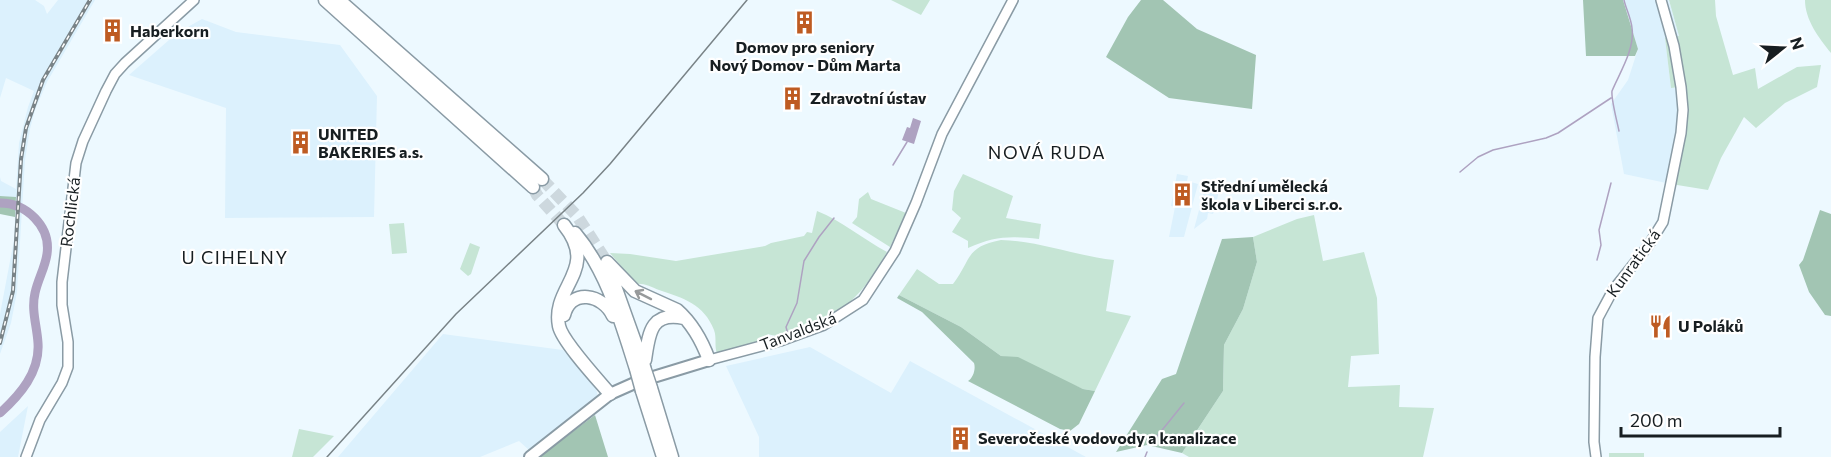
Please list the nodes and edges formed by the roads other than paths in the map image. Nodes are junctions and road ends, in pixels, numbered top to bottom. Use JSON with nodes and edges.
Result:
{"nodes":[{"id":1,"x":194,"y":0,"type":"edge"},
{"id":2,"x":325,"y":0,"type":"edge"},
{"id":3,"x":339,"y":0,"type":"edge"},
{"id":4,"x":1013,"y":0,"type":"edge"},
{"id":5,"x":1661,"y":0,"type":"edge"},
{"id":6,"x":686,"y":319,"type":"junction"},
{"id":7,"x":566,"y":338,"type":"junction"},
{"id":8,"x":709,"y":360,"type":"junction"},
{"id":9,"x":638,"y":366,"type":"junction"},
{"id":10,"x":647,"y":390,"type":"junction"},
{"id":11,"x":609,"y":394,"type":"junction"},
{"id":12,"x":26,"y":457,"type":"edge"},
{"id":13,"x":530,"y":457,"type":"edge"},
{"id":14,"x":663,"y":457,"type":"edge"},
{"id":15,"x":672,"y":457,"type":"edge"},
{"id":16,"x":1596,"y":457,"type":"edge"}],
"edges":[{"from":1,"to":12,"type":"street","name":"Rochlická"},
{"from":2,"to":3,"type":"highway"},
{"from":4,"to":8,"type":"street","name":"Tanvaldská"},
{"from":5,"to":16,"type":"street","name":"Kunratická"},
{"from":6,"to":8,"type":"highway"},
{"from":6,"to":9,"type":"highway"},
{"from":6,"to":9,"type":"highway","one_way":true},
{"from":7,"to":9,"type":"highway"},
{"from":7,"to":9,"type":"highway"},
{"from":7,"to":11,"type":"highway"},
{"from":8,"to":11,"type":"main road","name":"Tanvaldská"},
{"from":9,"to":10,"type":"highway","bridge":true},
{"from":10,"to":14,"type":"highway"},
{"from":10,"to":15,"type":"highway"},
{"from":11,"to":13,"type":"main road","name":"Tanvaldská"}]}
